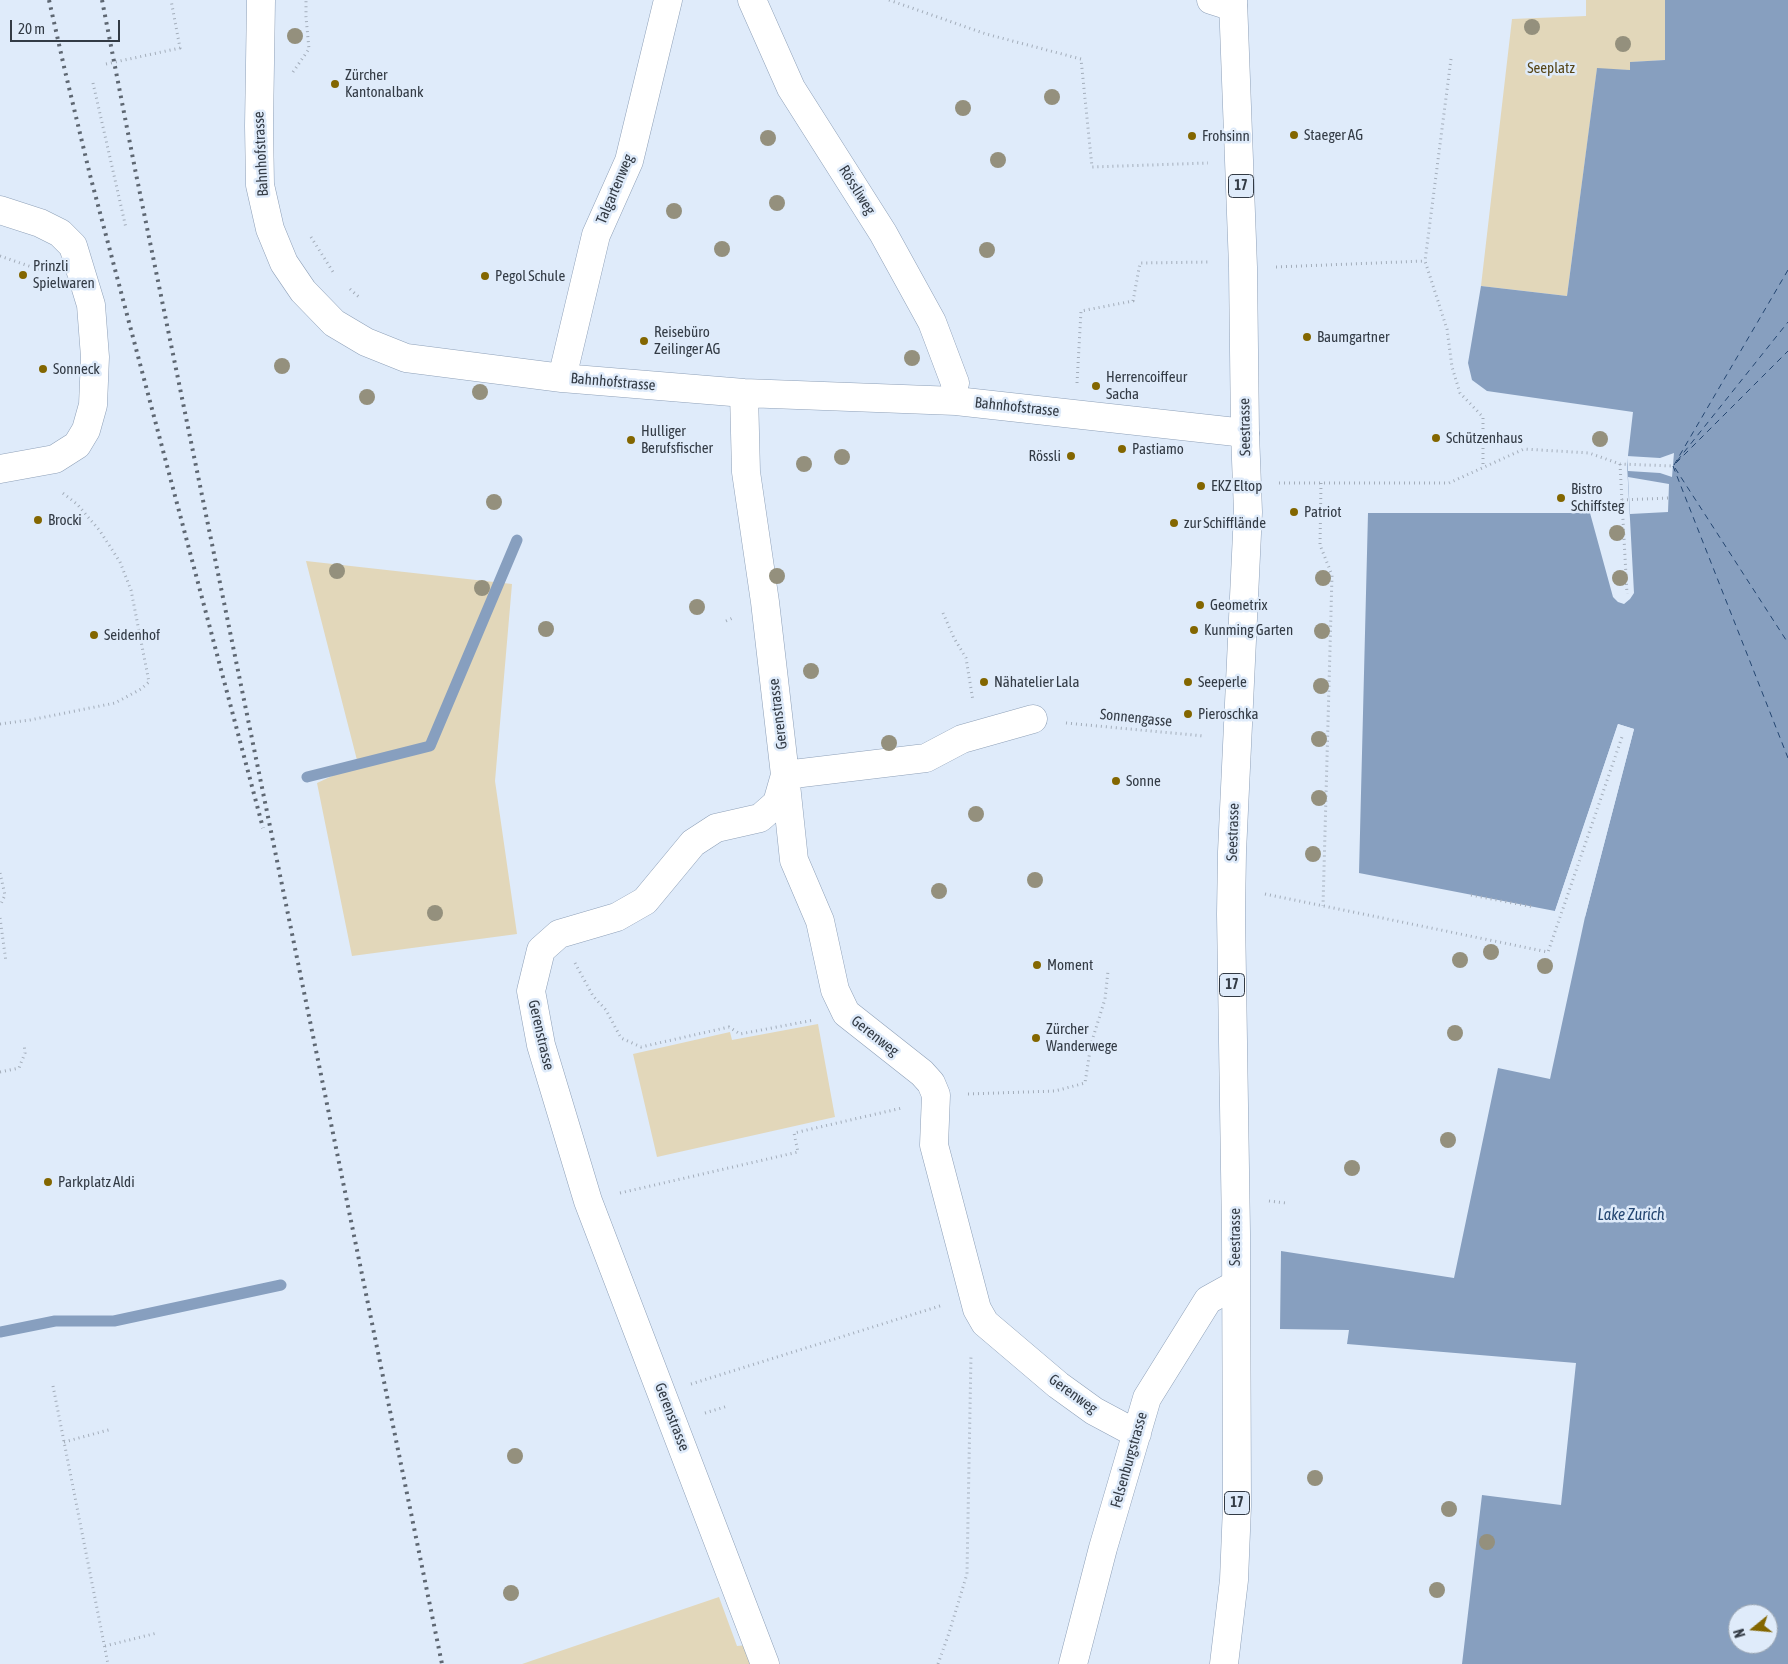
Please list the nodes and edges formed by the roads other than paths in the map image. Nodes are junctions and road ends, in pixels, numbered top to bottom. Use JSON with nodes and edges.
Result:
{"nodes":[{"id":1,"x":261,"y":0,"type":"edge"},
{"id":2,"x":668,"y":0,"type":"edge"},
{"id":3,"x":752,"y":0,"type":"edge"},
{"id":4,"x":1226,"y":2,"type":"edge"},
{"id":5,"x":0,"y":210,"type":"edge"},
{"id":6,"x":562,"y":378,"type":"junction"},
{"id":7,"x":955,"y":383,"type":"dead end"},
{"id":8,"x":744,"y":393,"type":"junction"},
{"id":9,"x":1245,"y":433,"type":"junction"},
{"id":10,"x":0,"y":469,"type":"edge"},
{"id":11,"x":1033,"y":719,"type":"road end"},
{"id":12,"x":785,"y":775,"type":"junction"},
{"id":13,"x":1235,"y":1285,"type":"junction"},
{"id":14,"x":1137,"y":1434,"type":"junction"},
{"id":15,"x":765,"y":1664,"type":"edge"},
{"id":16,"x":1074,"y":1664,"type":"edge"},
{"id":17,"x":1224,"y":1664,"type":"edge"}],
"edges":[{"from":1,"to":6,"type":"street","name":"Bahnhofstrasse"},
{"from":2,"to":6,"type":"street","name":"Talgartenweg"},
{"from":3,"to":7,"type":"street","name":"Rössliweg"},
{"from":4,"to":9,"type":"street","name":"Seestrasse","number":"17"},
{"from":5,"to":10,"type":"street"},
{"from":6,"to":8,"type":"street","name":"Bahnhofstrasse"},
{"from":8,"to":9,"type":"street","name":"Bahnhofstrasse"},
{"from":8,"to":12,"type":"street","name":"Gerenstrasse"},
{"from":9,"to":13,"type":"street","name":"Seestrasse","number":"17"},
{"from":11,"to":12,"type":"street"},
{"from":12,"to":14,"type":"street","name":"Gerenweg"},
{"from":12,"to":15,"type":"street","name":"Gerenstrasse"},
{"from":13,"to":14,"type":"street","name":"Felsenburgstrasse"},
{"from":13,"to":17,"type":"street","name":"Seestrasse","number":"17"},
{"from":14,"to":16,"type":"street","name":"Felsenburgstrasse"}]}
